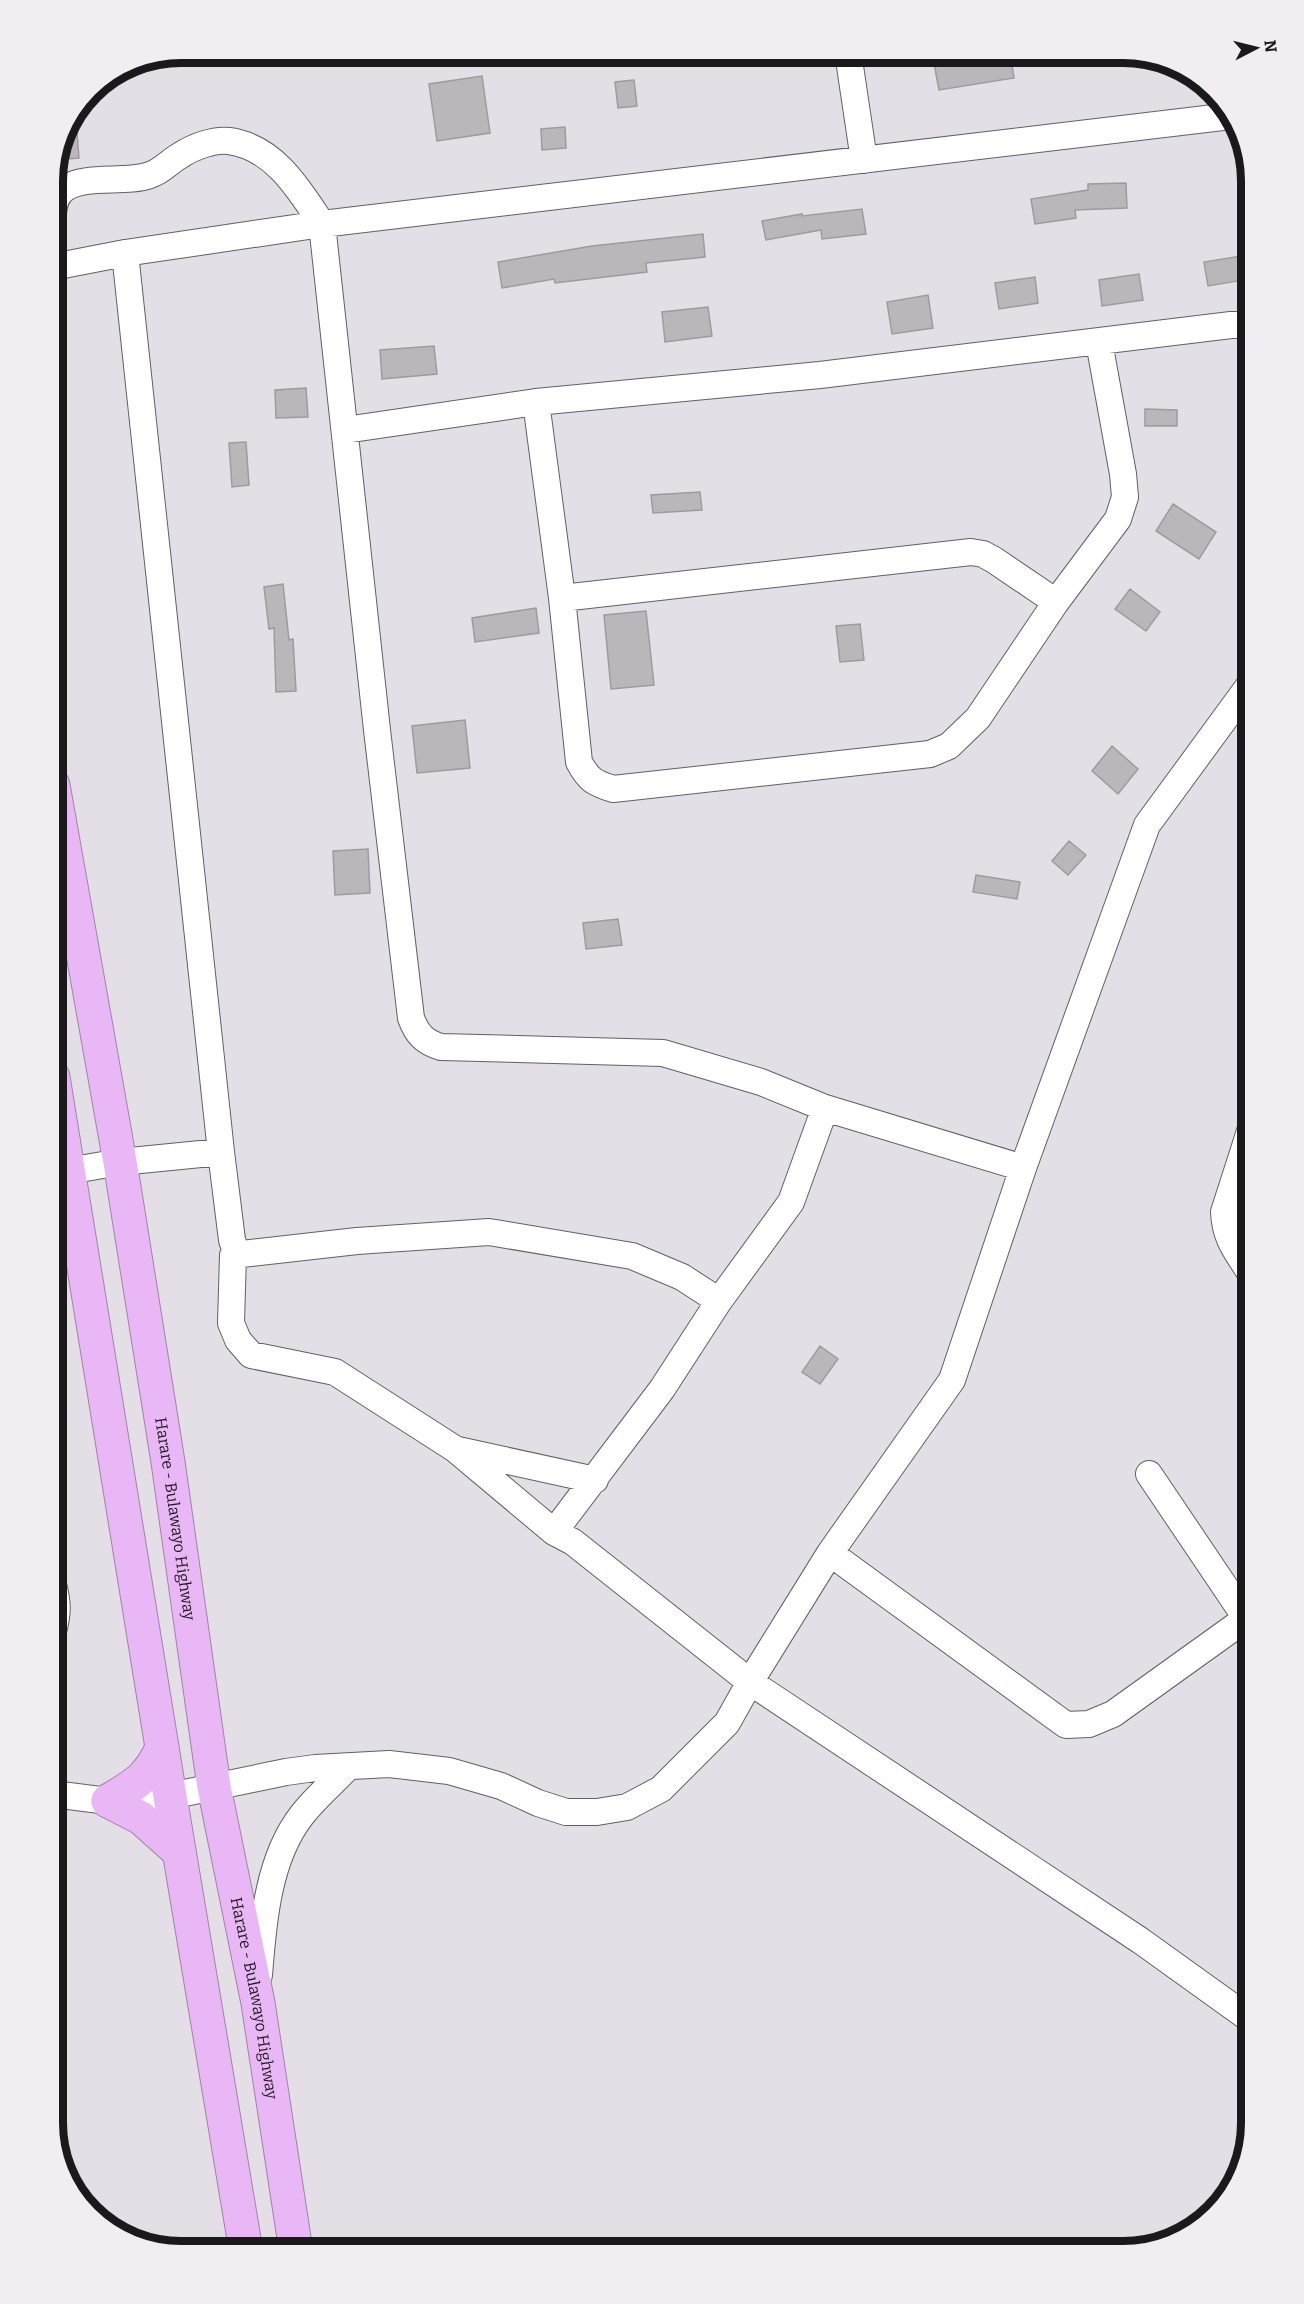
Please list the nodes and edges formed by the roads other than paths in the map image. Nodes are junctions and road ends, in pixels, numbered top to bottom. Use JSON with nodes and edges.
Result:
{"nodes":[{"id":1,"x":849,"y":63,"type":"edge"},
{"id":2,"x":1222,"y":117,"type":"edge"},
{"id":3,"x":864,"y":160,"type":"junction"},
{"id":4,"x":63,"y":190,"type":"edge"},
{"id":5,"x":322,"y":224,"type":"junction"},
{"id":6,"x":124,"y":253,"type":"junction"},
{"id":7,"x":63,"y":265,"type":"edge"},
{"id":8,"x":1241,"y":325,"type":"edge"},
{"id":9,"x":1099,"y":342,"type":"junction"},
{"id":10,"x":536,"y":402,"type":"junction"},
{"id":11,"x":345,"y":430,"type":"junction"},
{"id":12,"x":562,"y":598,"type":"junction"},
{"id":13,"x":1056,"y":602,"type":"junction"},
{"id":14,"x":1241,"y":697,"type":"edge"},
{"id":15,"x":63,"y":841,"type":"edge"},
{"id":16,"x":825,"y":1108,"type":"junction"},
{"id":17,"x":63,"y":1140,"type":"edge"},
{"id":18,"x":221,"y":1152,"type":"junction"},
{"id":19,"x":1241,"y":1159,"type":"edge"},
{"id":20,"x":120,"y":1162,"type":"junction"},
{"id":21,"x":1023,"y":1168,"type":"junction"},
{"id":22,"x":68,"y":1171,"type":"junction"},
{"id":23,"x":232,"y":1255,"type":"junction"},
{"id":24,"x":1241,"y":1259,"type":"edge"},
{"id":25,"x":719,"y":1301,"type":"junction"},
{"id":26,"x":455,"y":1449,"type":"junction"},
{"id":27,"x":1149,"y":1474,"type":"dead end"},
{"id":28,"x":595,"y":1480,"type":"junction"},
{"id":29,"x":554,"y":1532,"type":"junction"},
{"id":30,"x":830,"y":1553,"type":"junction"},
{"id":31,"x":1241,"y":1605,"type":"edge"},
{"id":32,"x":1241,"y":1622,"type":"edge"},
{"id":33,"x":750,"y":1682,"type":"junction"},
{"id":34,"x":162,"y":1748,"type":"junction"},
{"id":35,"x":347,"y":1768,"type":"junction"},
{"id":36,"x":214,"y":1787,"type":"junction"},
{"id":37,"x":63,"y":1795,"type":"edge"},
{"id":38,"x":170,"y":1796,"type":"junction"},
{"id":39,"x":108,"y":1801,"type":"junction"},
{"id":40,"x":178,"y":1851,"type":"junction"},
{"id":41,"x":258,"y":2003,"type":"junction"},
{"id":42,"x":1241,"y":2013,"type":"edge"},
{"id":43,"x":244,"y":2241,"type":"edge"},
{"id":44,"x":294,"y":2241,"type":"edge"}],
"edges":[{"from":1,"to":3,"type":"street"},
{"from":2,"to":3,"type":"street"},
{"from":3,"to":5,"type":"street"},
{"from":4,"to":5,"type":"street"},
{"from":5,"to":6,"type":"street"},
{"from":5,"to":11,"type":"street"},
{"from":6,"to":7,"type":"street"},
{"from":6,"to":18,"type":"street"},
{"from":8,"to":9,"type":"street"},
{"from":9,"to":10,"type":"street"},
{"from":9,"to":13,"type":"street"},
{"from":10,"to":11,"type":"street"},
{"from":10,"to":12,"type":"street"},
{"from":11,"to":16,"type":"street"},
{"from":12,"to":13,"type":"street"},
{"from":12,"to":13,"type":"street"},
{"from":14,"to":21,"type":"street"},
{"from":15,"to":20,"type":"highway","name":"Harare - Bulawayo Highway"},
{"from":16,"to":21,"type":"street"},
{"from":16,"to":25,"type":"street"},
{"from":17,"to":22,"type":"highway"},
{"from":18,"to":20,"type":"street"},
{"from":18,"to":23,"type":"street"},
{"from":19,"to":24,"type":"street"},
{"from":20,"to":22,"type":"street"},
{"from":20,"to":36,"type":"highway","name":"Harare - Bulawayo Highway"},
{"from":21,"to":30,"type":"street"},
{"from":22,"to":34,"type":"highway"},
{"from":23,"to":25,"type":"street"},
{"from":23,"to":26,"type":"street"},
{"from":25,"to":28,"type":"street"},
{"from":26,"to":28,"type":"street"},
{"from":26,"to":29,"type":"street"},
{"from":27,"to":31,"type":"street"},
{"from":28,"to":29,"type":"street"},
{"from":29,"to":33,"type":"street"},
{"from":30,"to":32,"type":"street"},
{"from":30,"to":33,"type":"street"},
{"from":33,"to":35,"type":"street"},
{"from":33,"to":42,"type":"street"},
{"from":34,"to":38,"type":"highway"},
{"from":34,"to":39,"type":"highway"},
{"from":35,"to":36,"type":"street"},
{"from":35,"to":41,"type":"street"},
{"from":36,"to":38,"type":"street"},
{"from":36,"to":41,"type":"highway","name":"Harare - Bulawayo Highway"},
{"from":37,"to":39,"type":"street"},
{"from":38,"to":39,"type":"street"},
{"from":38,"to":40,"type":"highway"},
{"from":39,"to":40,"type":"highway"},
{"from":40,"to":43,"type":"highway"},
{"from":41,"to":44,"type":"highway","name":"Harare - Bulawayo Highway"}]}
